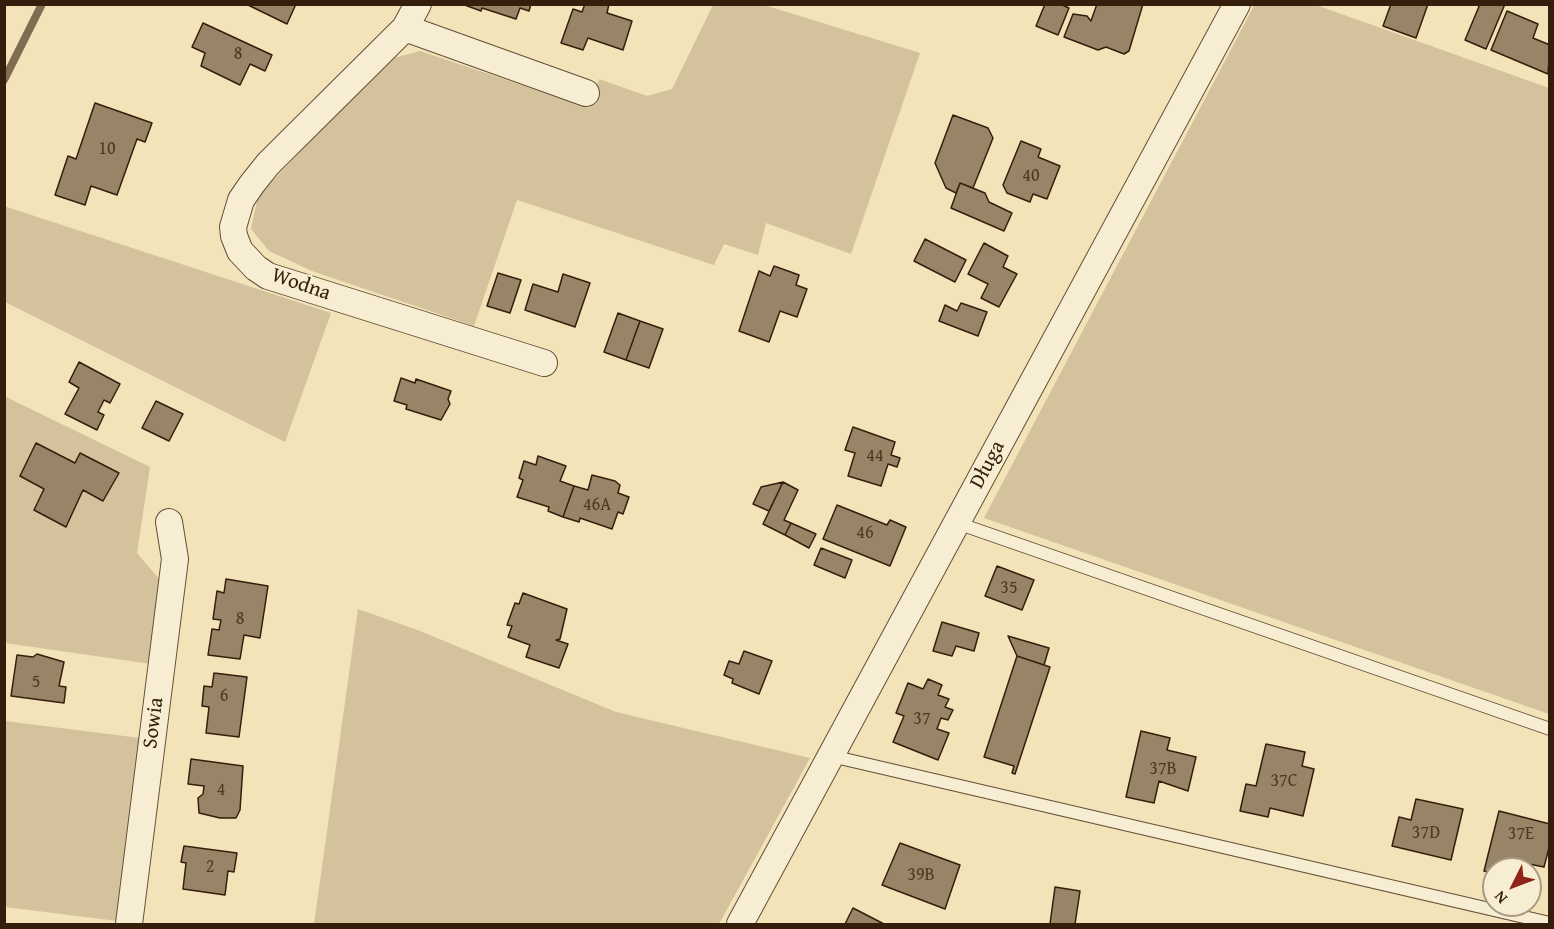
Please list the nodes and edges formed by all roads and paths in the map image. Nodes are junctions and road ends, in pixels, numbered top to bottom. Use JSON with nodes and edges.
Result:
{"nodes":[{"id":1,"x":418,"y":4,"type":"edge"},
{"id":2,"x":1237,"y":4,"type":"edge"},
{"id":3,"x":405,"y":28,"type":"junction"},
{"id":4,"x":586,"y":93,"type":"dead end"},
{"id":5,"x":544,"y":363,"type":"dead end"},
{"id":6,"x":169,"y":522,"type":"dead end"},
{"id":7,"x":957,"y":523,"type":"junction"},
{"id":8,"x":1550,"y":729,"type":"edge"},
{"id":9,"x":831,"y":756,"type":"junction"},
{"id":10,"x":1550,"y":923,"type":"edge"},
{"id":11,"x":129,"y":924,"type":"edge"},
{"id":12,"x":740,"y":924,"type":"edge"}],
"edges":[{"from":1,"to":3,"type":"street","name":"Wodna"},
{"from":2,"to":7,"type":"street","name":"Długa"},
{"from":3,"to":4,"type":"street"},
{"from":3,"to":5,"type":"street","name":"Wodna"},
{"from":6,"to":11,"type":"street","name":"Sowia"},
{"from":7,"to":8,"type":"lane"},
{"from":7,"to":9,"type":"street","name":"Długa"},
{"from":9,"to":10,"type":"lane"},
{"from":9,"to":12,"type":"street","name":"Długa"}]}
